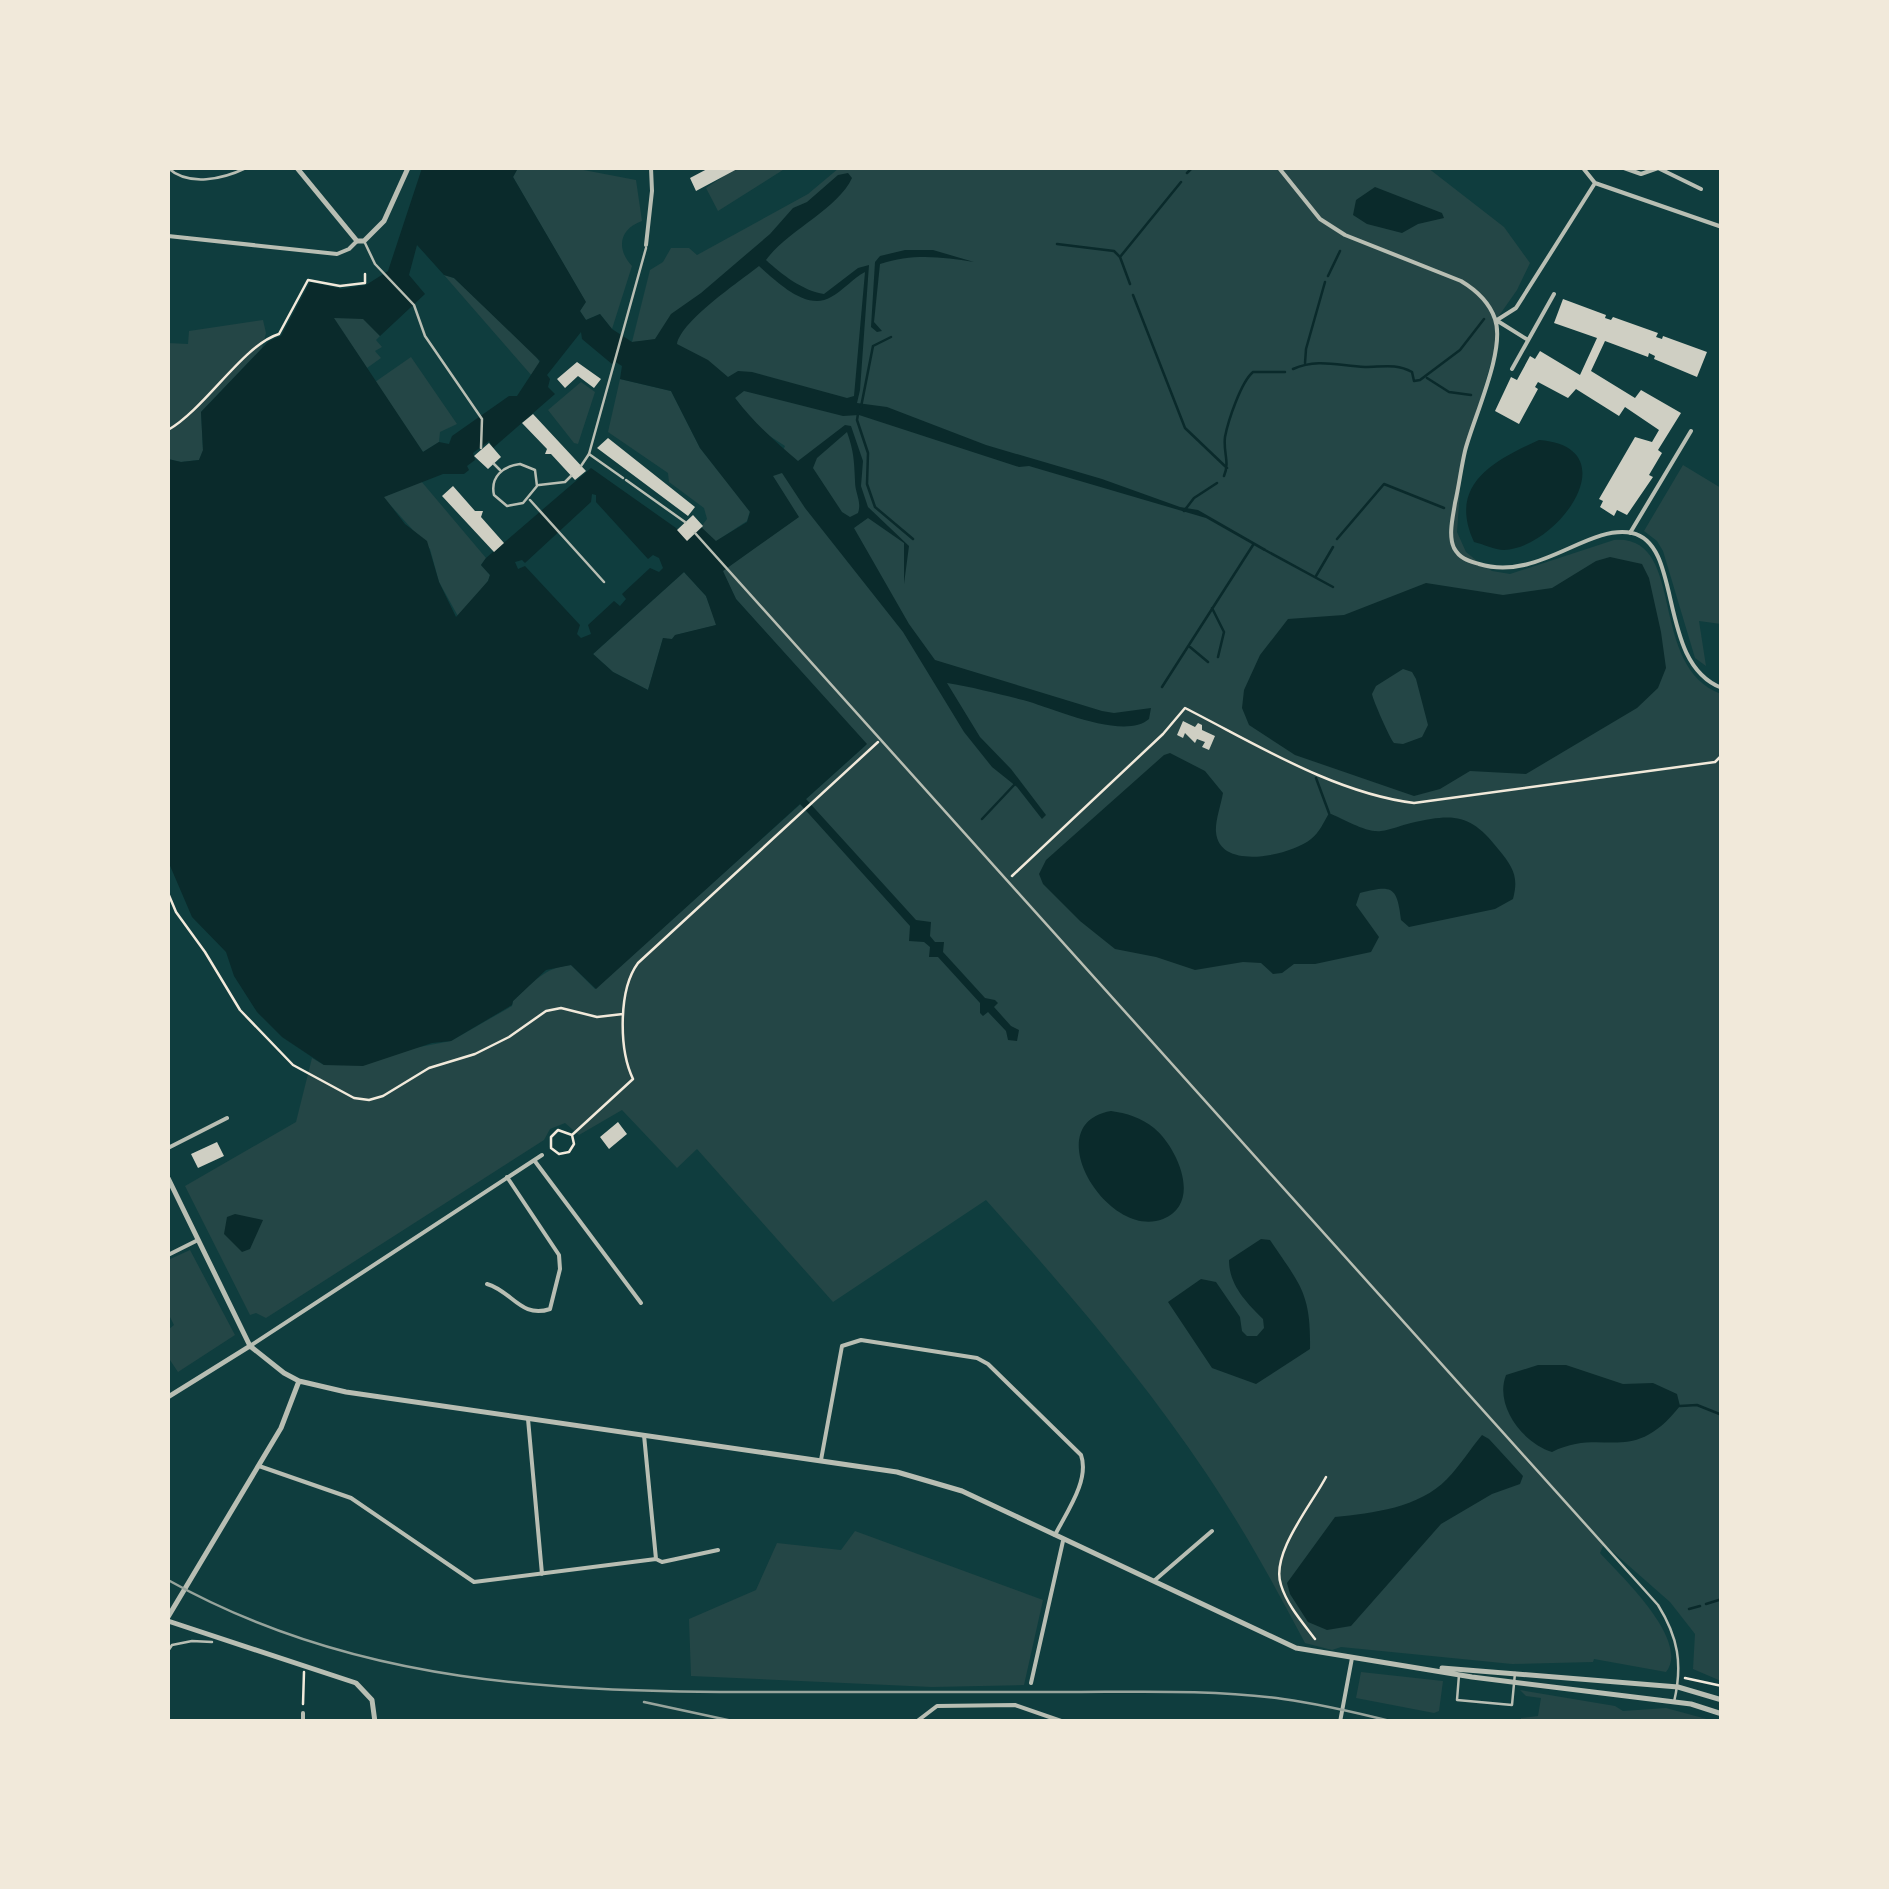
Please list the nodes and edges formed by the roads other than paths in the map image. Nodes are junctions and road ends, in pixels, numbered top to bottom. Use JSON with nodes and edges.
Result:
{"nodes":[{"id":1,"x":168,"y":168,"type":"edge"},
{"id":2,"x":246,"y":168,"type":"edge"},
{"id":3,"x":297,"y":168,"type":"edge"},
{"id":4,"x":408,"y":168,"type":"edge"},
{"id":5,"x":651,"y":168,"type":"edge"},
{"id":6,"x":1279,"y":168,"type":"edge"},
{"id":7,"x":1583,"y":168,"type":"edge"},
{"id":8,"x":1624,"y":168,"type":"edge"},
{"id":9,"x":1595,"y":182,"type":"junction"},
{"id":10,"x":1701,"y":189,"type":"dead end"},
{"id":11,"x":1722,"y":227,"type":"edge"},
{"id":12,"x":168,"y":236,"type":"edge"},
{"id":13,"x":360,"y":241,"type":"junction"},
{"id":14,"x":646,"y":245,"type":"joint"},
{"id":15,"x":1554,"y":294,"type":"dead end"},
{"id":16,"x":1496,"y":320,"type":"junction"},
{"id":17,"x":1528,"y":340,"type":"junction"},
{"id":18,"x":1512,"y":370,"type":"dead end"},
{"id":19,"x":1691,"y":430,"type":"dead end"},
{"id":20,"x":481,"y":448,"type":"dead end"},
{"id":21,"x":590,"y":454,"type":"junction"},
{"id":22,"x":494,"y":464,"type":"dead end"},
{"id":23,"x":581,"y":466,"type":"dead end"},
{"id":24,"x":501,"y":471,"type":"junction"},
{"id":25,"x":571,"y":476,"type":"dead end"},
{"id":26,"x":537,"y":486,"type":"junction"},
{"id":27,"x":529,"y":499,"type":"junction"},
{"id":28,"x":685,"y":522,"type":"dead end"},
{"id":29,"x":695,"y":533,"type":"dead end"},
{"id":30,"x":1630,"y":533,"type":"junction"},
{"id":31,"x":604,"y":582,"type":"dead end"},
{"id":32,"x":1722,"y":688,"type":"edge"},
{"id":33,"x":228,"y":1118,"type":"dead end"},
{"id":34,"x":168,"y":1148,"type":"edge"},
{"id":35,"x":542,"y":1155,"type":"dead end"},
{"id":36,"x":534,"y":1160,"type":"junction"},
{"id":37,"x":168,"y":1178,"type":"edge"},
{"id":38,"x":507,"y":1178,"type":"junction"},
{"id":39,"x":198,"y":1240,"type":"junction"},
{"id":40,"x":168,"y":1255,"type":"edge"},
{"id":41,"x":488,"y":1284,"type":"dead end"},
{"id":42,"x":641,"y":1303,"type":"dead end"},
{"id":43,"x":250,"y":1346,"type":"junction"},
{"id":44,"x":299,"y":1381,"type":"junction"},
{"id":45,"x":168,"y":1397,"type":"edge"},
{"id":46,"x":528,"y":1418,"type":"junction"},
{"id":47,"x":644,"y":1435,"type":"junction"},
{"id":48,"x":821,"y":1460,"type":"junction"},
{"id":49,"x":259,"y":1466,"type":"junction"},
{"id":50,"x":1212,"y":1531,"type":"dead end"},
{"id":51,"x":1055,"y":1535,"type":"junction"},
{"id":52,"x":1064,"y":1539,"type":"junction"},
{"id":53,"x":718,"y":1550,"type":"dead end"},
{"id":54,"x":656,"y":1559,"type":"junction"},
{"id":55,"x":542,"y":1574,"type":"junction"},
{"id":56,"x":1154,"y":1582,"type":"junction"},
{"id":57,"x":168,"y":1619,"type":"edge"},
{"id":58,"x":212,"y":1642,"type":"dead end"},
{"id":59,"x":168,"y":1651,"type":"edge"},
{"id":60,"x":1352,"y":1658,"type":"junction"},
{"id":61,"x":1460,"y":1671,"type":"junction"},
{"id":62,"x":1515,"y":1672,"type":"junction"},
{"id":63,"x":1514,"y":1682,"type":"junction"},
{"id":64,"x":1031,"y":1683,"type":"dead end"},
{"id":65,"x":1678,"y":1687,"type":"junction"},
{"id":66,"x":1722,"y":1700,"type":"edge"},
{"id":67,"x":1674,"y":1702,"type":"junction"},
{"id":68,"x":303,"y":1713,"type":"road end"},
{"id":69,"x":1722,"y":1714,"type":"edge"},
{"id":70,"x":303,"y":1722,"type":"edge"},
{"id":71,"x":374,"y":1722,"type":"edge"},
{"id":72,"x":916,"y":1722,"type":"edge"},
{"id":73,"x":1064,"y":1722,"type":"edge"},
{"id":74,"x":1340,"y":1722,"type":"edge"}],
"edges":[{"from":1,"to":2,"type":"street"},
{"from":3,"to":13,"type":"street"},
{"from":4,"to":13,"type":"street"},
{"from":5,"to":14,"type":"street"},
{"from":6,"to":16,"type":"street"},
{"from":7,"to":9,"type":"street"},
{"from":8,"to":10,"type":"street"},
{"from":9,"to":11,"type":"street"},
{"from":9,"to":16,"type":"street"},
{"from":12,"to":13,"type":"street"},
{"from":13,"to":20,"type":"street"},
{"from":14,"to":21,"type":"street"},
{"from":15,"to":17,"type":"street"},
{"from":16,"to":17,"type":"street"},
{"from":16,"to":30,"type":"street"},
{"from":17,"to":18,"type":"street"},
{"from":19,"to":30,"type":"street"},
{"from":21,"to":23,"type":"street"},
{"from":21,"to":28,"type":"street"},
{"from":22,"to":24,"type":"street"},
{"from":24,"to":26,"type":"street"},
{"from":24,"to":27,"type":"street"},
{"from":25,"to":26,"type":"street"},
{"from":26,"to":27,"type":"street"},
{"from":27,"to":31,"type":"street"},
{"from":29,"to":65,"type":"street"},
{"from":30,"to":32,"type":"street"},
{"from":33,"to":34,"type":"street"},
{"from":35,"to":36,"type":"street"},
{"from":36,"to":38,"type":"street"},
{"from":36,"to":42,"type":"street"},
{"from":37,"to":39,"type":"street"},
{"from":38,"to":41,"type":"street"},
{"from":38,"to":43,"type":"street"},
{"from":39,"to":40,"type":"street"},
{"from":39,"to":43,"type":"street"},
{"from":43,"to":44,"type":"street"},
{"from":43,"to":45,"type":"street"},
{"from":44,"to":46,"type":"street"},
{"from":44,"to":49,"type":"street"},
{"from":46,"to":47,"type":"street"},
{"from":46,"to":55,"type":"street"},
{"from":47,"to":48,"type":"street"},
{"from":47,"to":54,"type":"street"},
{"from":48,"to":51,"type":"street"},
{"from":48,"to":51,"type":"street"},
{"from":49,"to":55,"type":"street"},
{"from":49,"to":57,"type":"street"},
{"from":50,"to":56,"type":"street"},
{"from":51,"to":52,"type":"street"},
{"from":52,"to":56,"type":"street"},
{"from":52,"to":64,"type":"street"},
{"from":53,"to":54,"type":"street"},
{"from":54,"to":55,"type":"street"},
{"from":56,"to":60,"type":"street"},
{"from":57,"to":71,"type":"street"},
{"from":58,"to":59,"type":"street"},
{"from":60,"to":61,"type":"street"},
{"from":60,"to":74,"type":"street"},
{"from":61,"to":62,"type":"street"},
{"from":61,"to":63,"type":"street"},
{"from":61,"to":63,"type":"street"},
{"from":62,"to":63,"type":"street"},
{"from":62,"to":65,"type":"street"},
{"from":63,"to":67,"type":"street"},
{"from":65,"to":66,"type":"street"},
{"from":65,"to":67,"type":"street"},
{"from":67,"to":69,"type":"street"},
{"from":68,"to":70,"type":"street"},
{"from":72,"to":73,"type":"street"}]}
